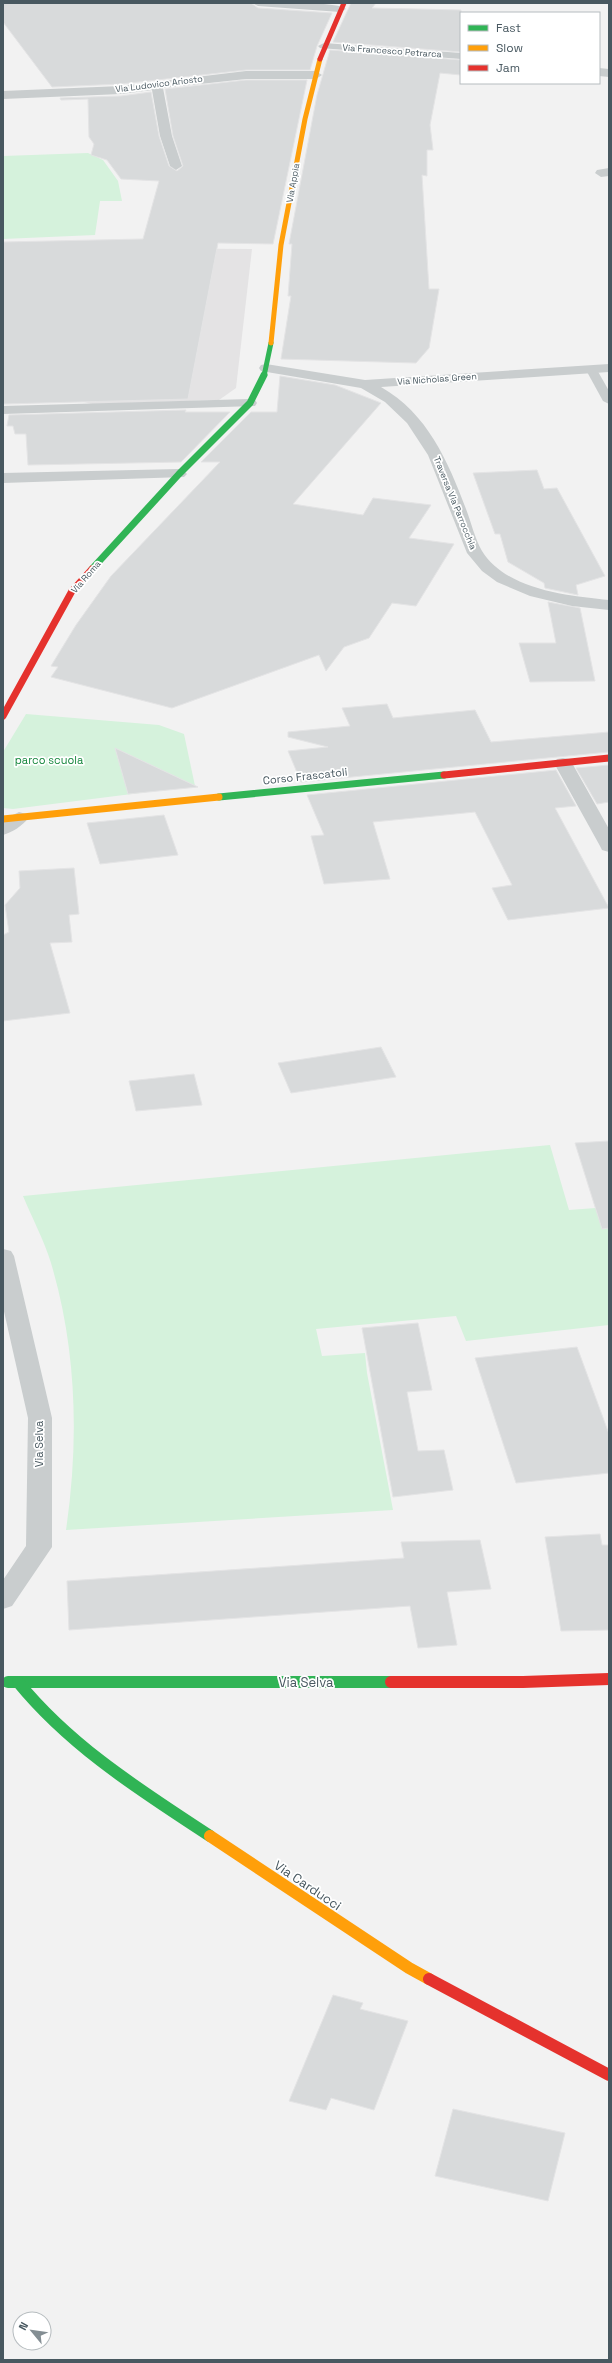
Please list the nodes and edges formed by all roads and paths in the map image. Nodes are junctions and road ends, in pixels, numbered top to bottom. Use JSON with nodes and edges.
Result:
{"nodes":[{"id":1,"x":258,"y":3,"type":"edge"},
{"id":2,"x":342,"y":6,"type":"edge"},
{"id":3,"x":324,"y":46,"type":"junction"},
{"id":4,"x":460,"y":56,"type":"edge"},
{"id":5,"x":316,"y":75,"type":"junction"},
{"id":6,"x":157,"y":86,"type":"junction"},
{"id":7,"x":3,"y":95,"type":"edge"},
{"id":8,"x":176,"y":166,"type":"dead end"},
{"id":9,"x":266,"y":368,"type":"junction"},
{"id":10,"x":609,"y":368,"type":"edge"},
{"id":11,"x":592,"y":370,"type":"junction"},
{"id":12,"x":365,"y":384,"type":"junction"},
{"id":13,"x":609,"y":401,"type":"edge"},
{"id":14,"x":250,"y":403,"type":"junction"},
{"id":15,"x":3,"y":410,"type":"edge"},
{"id":16,"x":179,"y":474,"type":"junction"},
{"id":17,"x":3,"y":478,"type":"edge"},
{"id":18,"x":609,"y":592,"type":"edge"},
{"id":19,"x":577,"y":602,"type":"junction"},
{"id":20,"x":609,"y":605,"type":"edge"},
{"id":21,"x":3,"y":716,"type":"edge"},
{"id":22,"x":609,"y":758,"type":"edge"},
{"id":23,"x":564,"y":763,"type":"junction"},
{"id":24,"x":18,"y":818,"type":"edge"},
{"id":25,"x":3,"y":829,"type":"edge"},
{"id":26,"x":609,"y":846,"type":"edge"},
{"id":27,"x":3,"y":1256,"type":"edge"},
{"id":28,"x":3,"y":1600,"type":"edge"},
{"id":29,"x":609,"y":1679,"type":"edge"},
{"id":30,"x":3,"y":1681,"type":"edge"},
{"id":31,"x":18,"y":1682,"type":"junction"},
{"id":32,"x":609,"y":2075,"type":"edge"}],
"edges":[{"from":1,"to":2,"type":"street"},
{"from":2,"to":3,"type":"street","name":"Via Appia"},
{"from":3,"to":4,"type":"street","name":"Via Francesco Petrarca"},
{"from":3,"to":5,"type":"street","name":"Via Appia"},
{"from":5,"to":6,"type":"street","name":"Via Ludovico Ariosto"},
{"from":5,"to":9,"type":"street","name":"Via Appia"},
{"from":6,"to":7,"type":"street","name":"Via Ludovico Ariosto"},
{"from":6,"to":8,"type":"street"},
{"from":9,"to":12,"type":"street","name":"Via Nicholas Green"},
{"from":9,"to":14,"type":"street","name":"Via Roma"},
{"from":10,"to":11,"type":"street","name":"Via Nicholas Green"},
{"from":11,"to":12,"type":"street","name":"Via Nicholas Green"},
{"from":11,"to":13,"type":"lane"},
{"from":12,"to":19,"type":"street","name":"Traversa Via Parrocchia"},
{"from":14,"to":15,"type":"street"},
{"from":14,"to":16,"type":"street","name":"Via Roma"},
{"from":16,"to":17,"type":"street"},
{"from":16,"to":21,"type":"street","name":"Via Roma"},
{"from":18,"to":19,"type":"street"},
{"from":19,"to":20,"type":"street","name":"Traversa Via Parrocchia"},
{"from":22,"to":23,"type":"street","name":"Corso Frascatoli"},
{"from":23,"to":24,"type":"street","name":"Corso Frascatoli"},
{"from":23,"to":26,"type":"street"},
{"from":24,"to":25,"type":"street"},
{"from":27,"to":28,"type":"street","name":"Via Selva"},
{"from":29,"to":31,"type":"street","name":"Via Selva"},
{"from":30,"to":31,"type":"street","name":"Via Selva"},
{"from":31,"to":32,"type":"street","name":"Via Carducci"}]}
